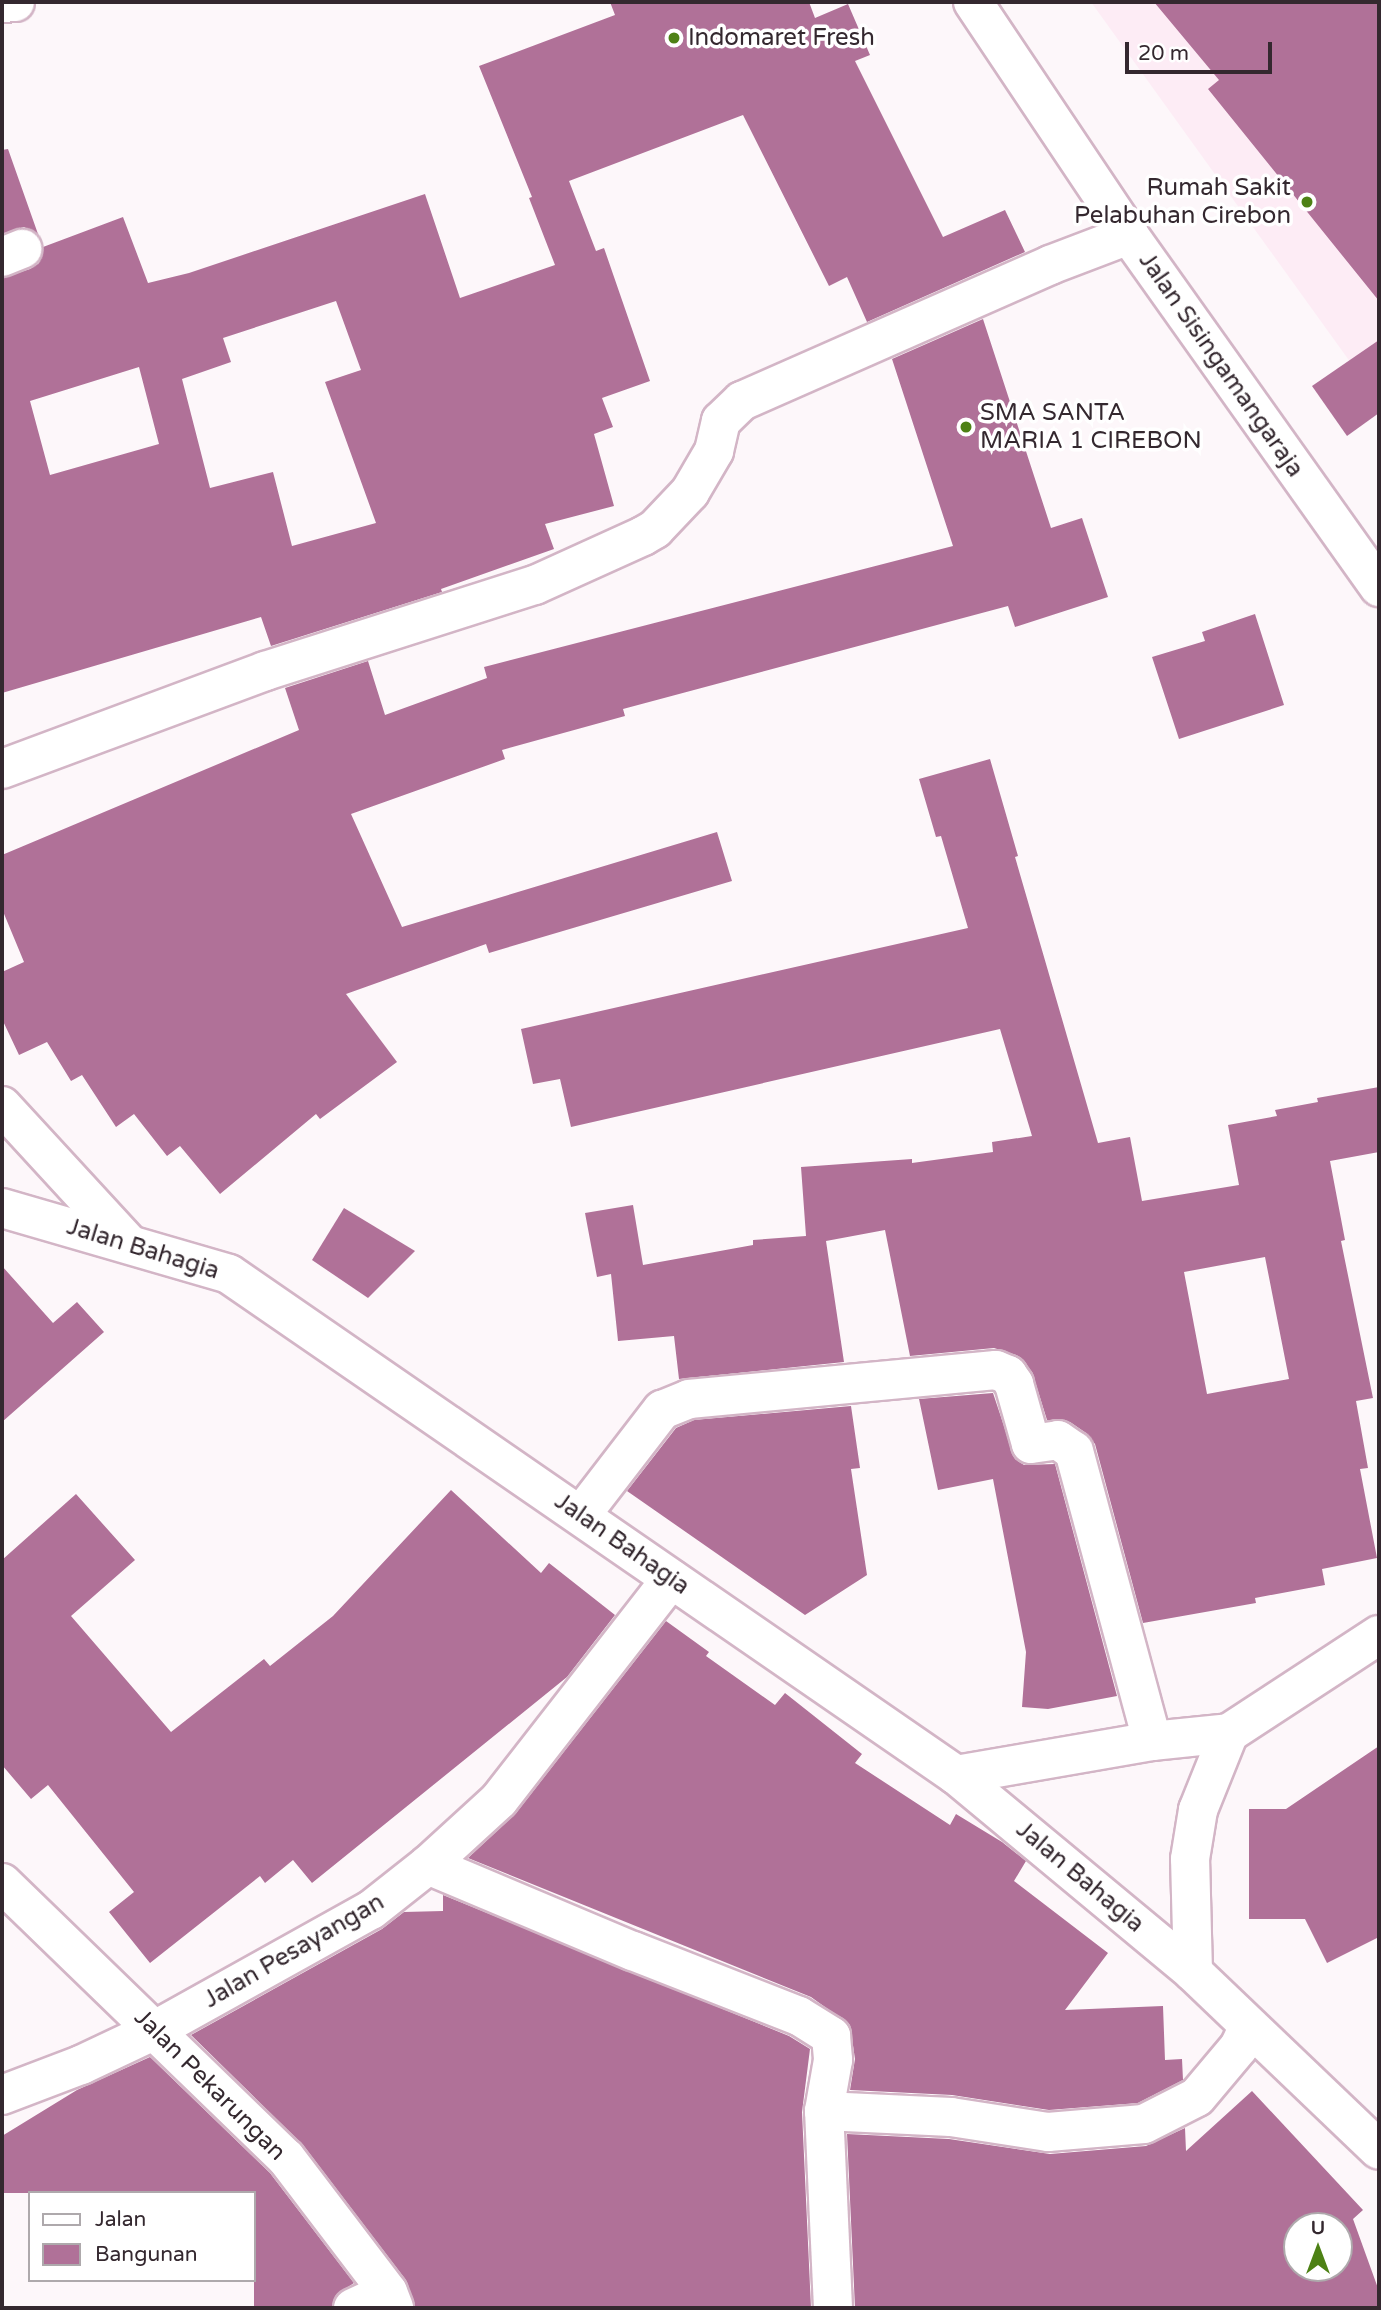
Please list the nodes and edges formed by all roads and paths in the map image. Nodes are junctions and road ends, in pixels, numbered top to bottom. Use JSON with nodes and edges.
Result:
{"nodes":[{"id":1,"x":2,"y":2,"type":"edge"},
{"id":2,"x":15,"y":2,"type":"edge"},
{"id":3,"x":973,"y":2,"type":"edge"},
{"id":4,"x":1129,"y":235,"type":"junction"},
{"id":5,"x":1379,"y":587,"type":"edge"},
{"id":6,"x":2,"y":769,"type":"edge"},
{"id":7,"x":2,"y":1106,"type":"edge"},
{"id":8,"x":2,"y":1208,"type":"edge"},
{"id":9,"x":128,"y":1243,"type":"junction"},
{"id":10,"x":581,"y":1516,"type":"junction"},
{"id":11,"x":671,"y":1579,"type":"junction"},
{"id":12,"x":1379,"y":1634,"type":"edge"},
{"id":13,"x":1229,"y":1733,"type":"junction"},
{"id":14,"x":1152,"y":1741,"type":"junction"},
{"id":15,"x":956,"y":1775,"type":"junction"},
{"id":16,"x":428,"y":1865,"type":"junction"},
{"id":17,"x":2,"y":1883,"type":"edge"},
{"id":18,"x":1193,"y":1972,"type":"junction"},
{"id":19,"x":1249,"y":2026,"type":"junction"},
{"id":20,"x":155,"y":2030,"type":"junction"},
{"id":21,"x":2,"y":2095,"type":"edge"},
{"id":22,"x":824,"y":2111,"type":"junction"},
{"id":23,"x":1379,"y":2150,"type":"edge"},
{"id":24,"x":391,"y":2300,"type":"edge"},
{"id":25,"x":353,"y":2308,"type":"edge"},
{"id":26,"x":833,"y":2308,"type":"edge"}],
"edges":[{"from":1,"to":2,"type":"main road"},
{"from":3,"to":4,"type":"main road","name":"Jalan Sisingamangaraja"},
{"from":4,"to":5,"type":"main road","name":"Jalan Sisingamangaraja"},
{"from":4,"to":6,"type":"main road"},
{"from":7,"to":9,"type":"main road"},
{"from":8,"to":9,"type":"main road","name":"Jalan Bahagia"},
{"from":9,"to":10,"type":"main road","name":"Jalan Bahagia"},
{"from":10,"to":11,"type":"main road","name":"Jalan Bahagia"},
{"from":10,"to":14,"type":"main road"},
{"from":11,"to":15,"type":"main road","name":"Jalan Bahagia"},
{"from":11,"to":16,"type":"main road","name":"Jalan Pesayangan"},
{"from":12,"to":13,"type":"main road"},
{"from":13,"to":14,"type":"main road"},
{"from":13,"to":18,"type":"main road"},
{"from":14,"to":15,"type":"main road"},
{"from":15,"to":18,"type":"main road","name":"Jalan Bahagia"},
{"from":16,"to":20,"type":"main road","name":"Jalan Pesayangan"},
{"from":16,"to":22,"type":"main road"},
{"from":17,"to":20,"type":"main road","name":"Jalan Pekarungan"},
{"from":18,"to":19,"type":"main road","name":"Jalan Bahagia"},
{"from":19,"to":22,"type":"main road"},
{"from":19,"to":23,"type":"main road","name":"Jalan Bahagia"},
{"from":20,"to":21,"type":"main road","name":"Jalan Pesayangan"},
{"from":20,"to":24,"type":"main road","name":"Jalan Pekarungan"},
{"from":22,"to":26,"type":"main road"},
{"from":24,"to":25,"type":"main road"}]}
